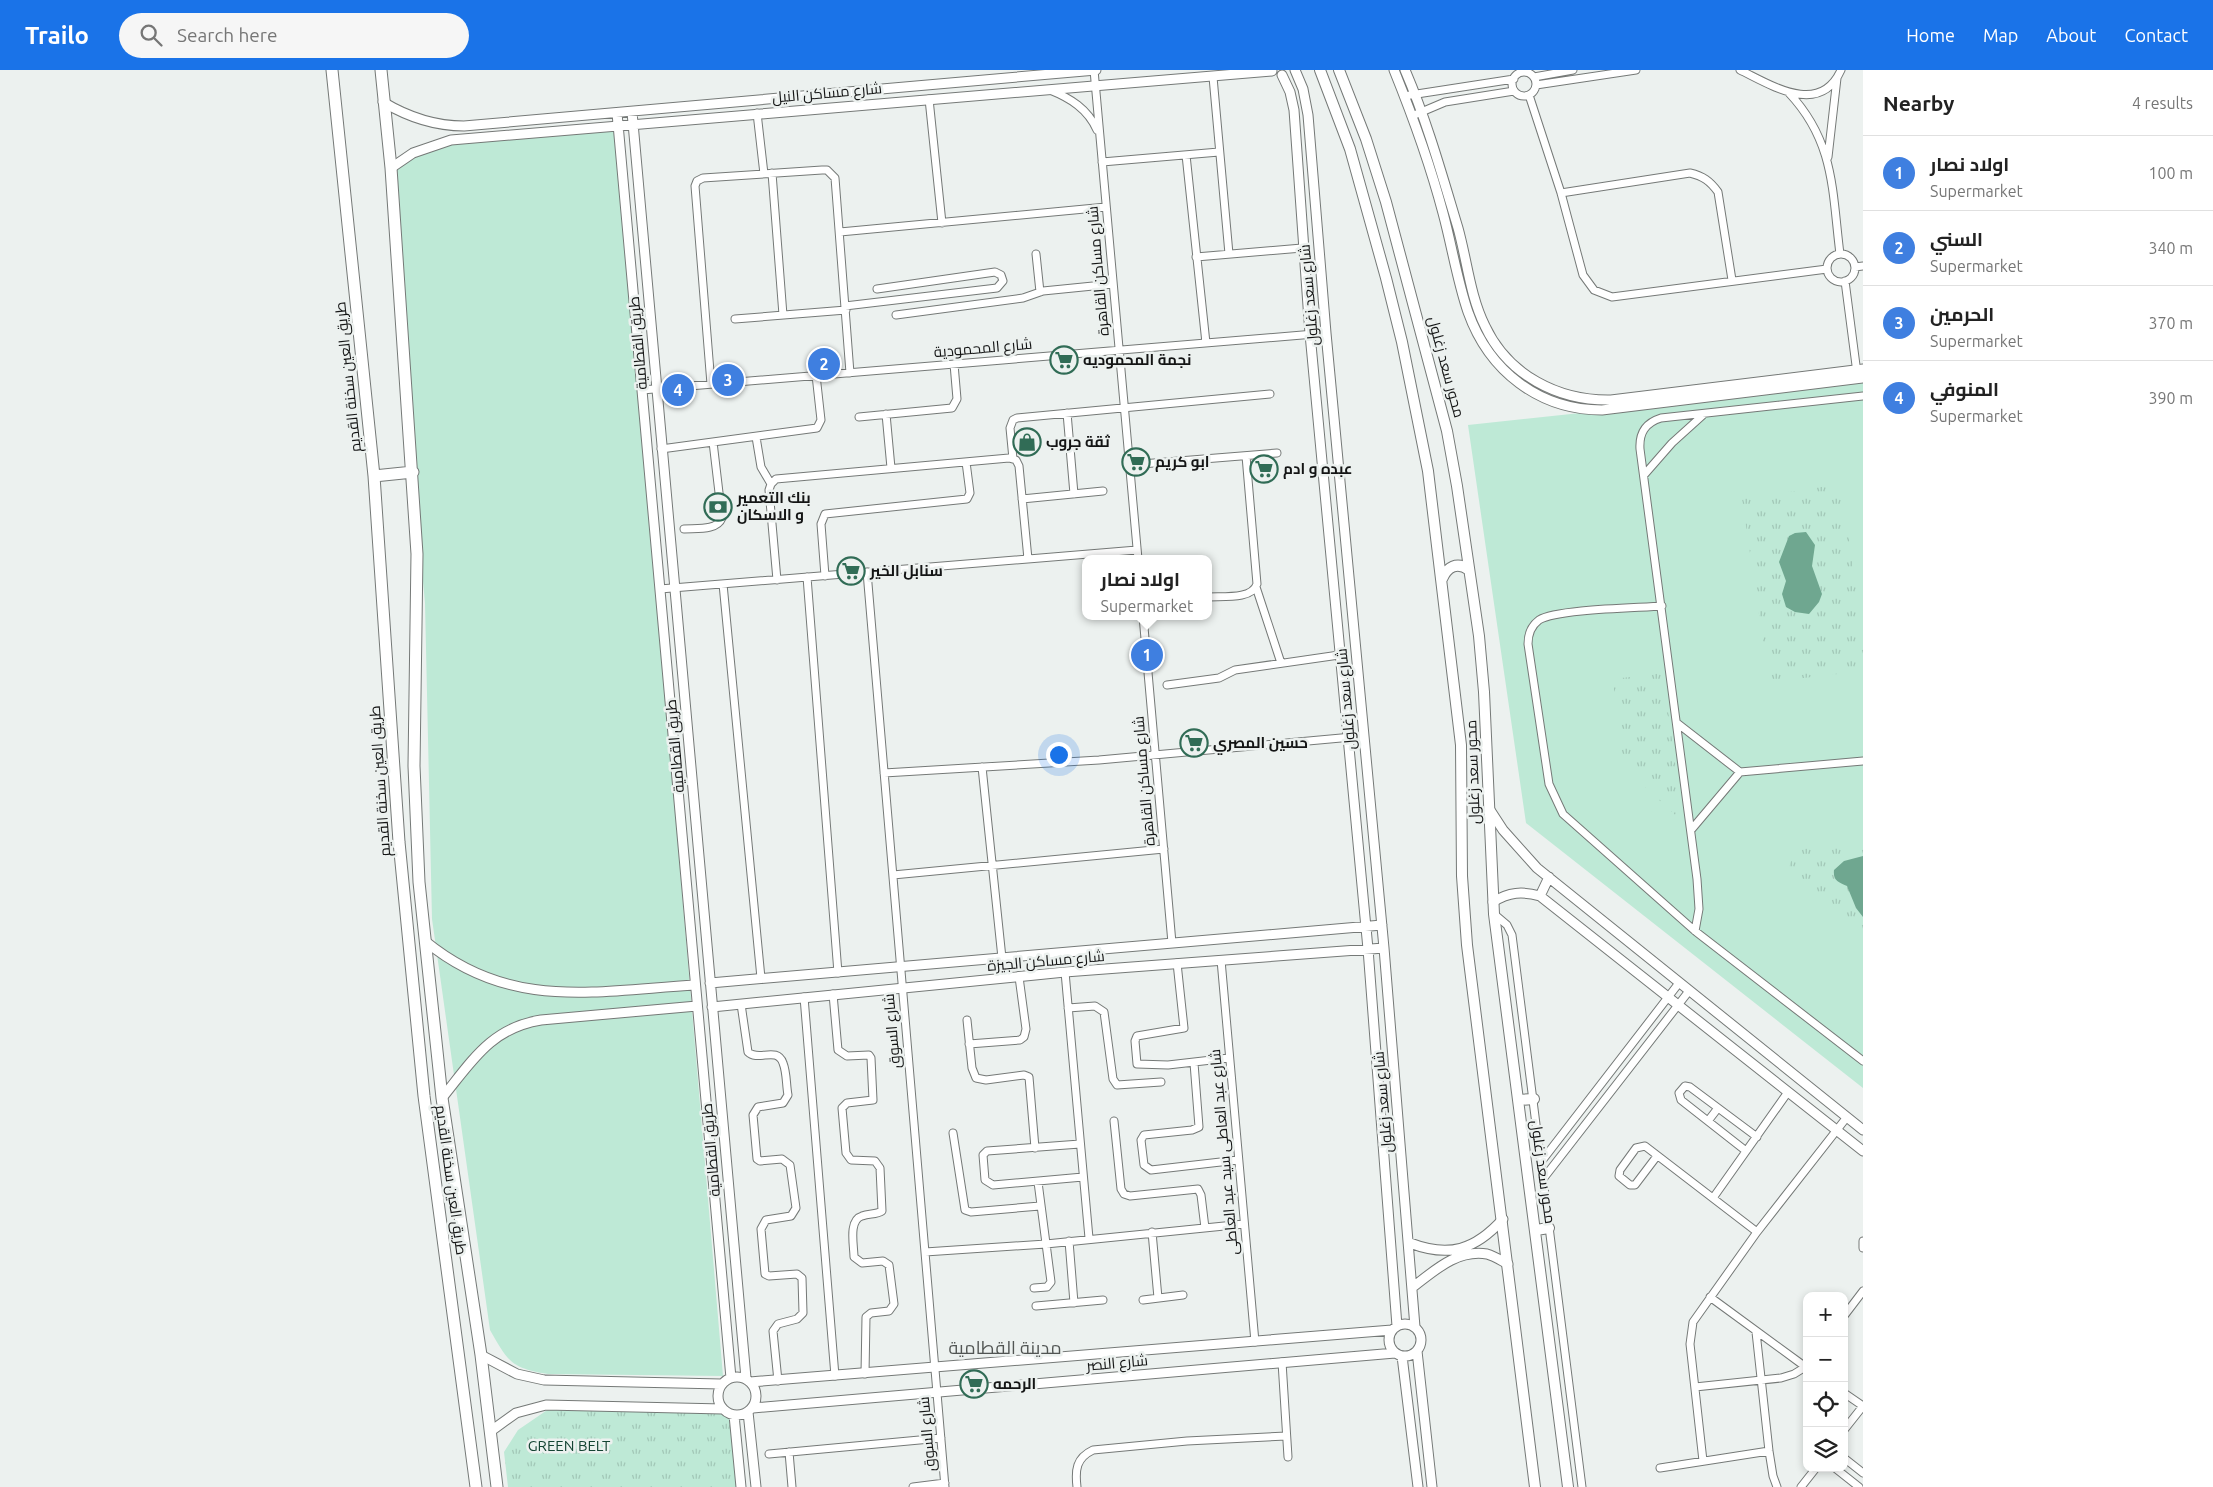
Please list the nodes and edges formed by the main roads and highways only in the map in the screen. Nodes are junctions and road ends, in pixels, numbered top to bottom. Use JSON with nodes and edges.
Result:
{"nodes":[{"id":1,"x":332,"y":70,"type":"edge"},
{"id":2,"x":381,"y":70,"type":"edge"},
{"id":3,"x":1320,"y":70,"type":"edge"},
{"id":4,"x":1339,"y":70,"type":"edge"},
{"id":5,"x":413,"y":472,"type":"junction"},
{"id":6,"x":374,"y":476,"type":"junction"},
{"id":7,"x":1469,"y":570,"type":"junction"},
{"id":8,"x":1442,"y":579,"type":"junction"},
{"id":9,"x":1534,"y":1098,"type":"road end"},
{"id":10,"x":1518,"y":1100,"type":"junction"},
{"id":11,"x":1549,"y":1228,"type":"road end"},
{"id":12,"x":1536,"y":1230,"type":"junction"},
{"id":13,"x":476,"y":1487,"type":"edge"},
{"id":14,"x":498,"y":1487,"type":"edge"},
{"id":15,"x":1535,"y":1487,"type":"edge"},
{"id":16,"x":1568,"y":1487,"type":"edge"}],
"edges":[{"from":1,"to":6,"type":"main road","name":"طريق العين سخنة القديم"},
{"from":2,"to":5,"type":"main road","name":"طريق العين سخنة القديم"},
{"from":3,"to":8,"type":"main road","name":"محور سعد زغلول"},
{"from":4,"to":7,"type":"main road","name":"محور سعد زغلول"},
{"from":5,"to":6,"type":"main road"},
{"from":5,"to":14,"type":"main road","name":"طريق العين سخنة القديم"},
{"from":6,"to":13,"type":"main road","name":"طريق العين سخنة القديم"},
{"from":7,"to":8,"type":"main road"},
{"from":7,"to":10,"type":"main road","name":"محور سعد زغلول"},
{"from":8,"to":15,"type":"main road","name":"محور سعد زغلول"},
{"from":9,"to":10,"type":"main road"},
{"from":10,"to":12,"type":"main road","name":"محور سعد زغلول"},
{"from":11,"to":12,"type":"main road"},
{"from":12,"to":16,"type":"main road","name":"محور سعد زغلول"}]}
